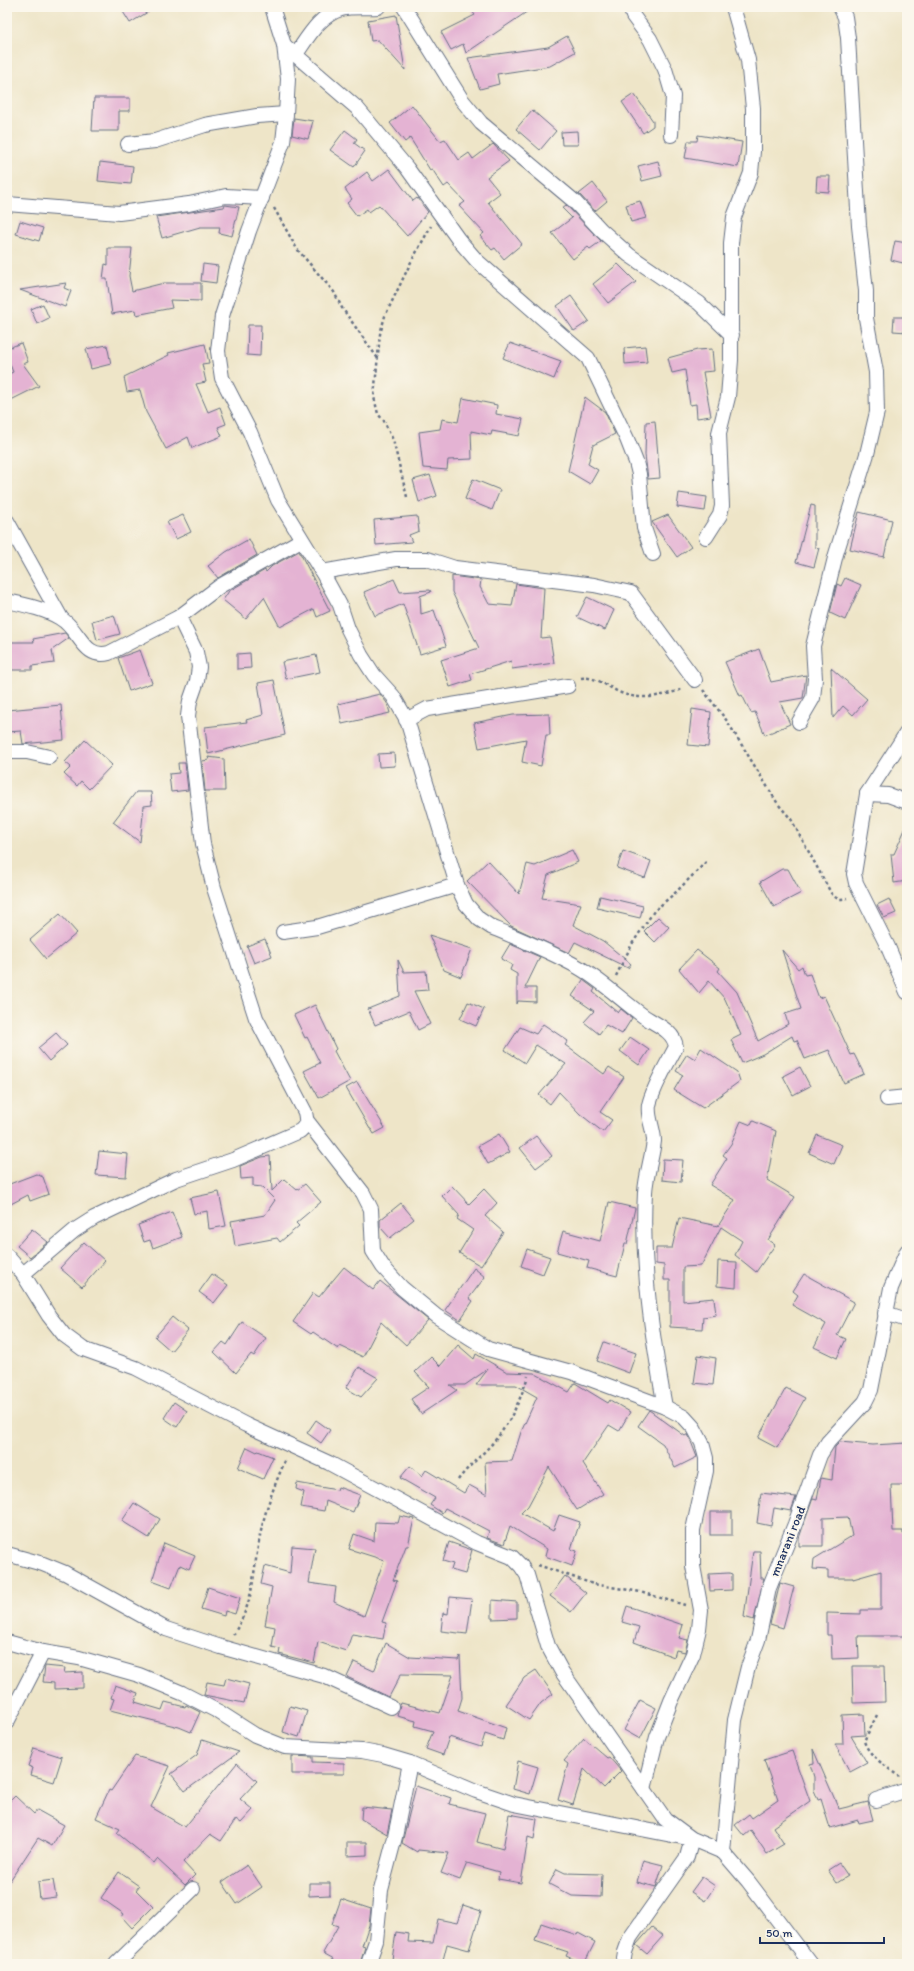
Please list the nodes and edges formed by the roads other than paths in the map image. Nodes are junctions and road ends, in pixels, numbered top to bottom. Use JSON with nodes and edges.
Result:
{"nodes":[{"id":1,"x":272,"y":7,"type":"edge"},
{"id":2,"x":378,"y":7,"type":"edge"},
{"id":3,"x":404,"y":7,"type":"edge"},
{"id":4,"x":630,"y":7,"type":"edge"},
{"id":5,"x":733,"y":7,"type":"edge"},
{"id":6,"x":840,"y":7,"type":"edge"},
{"id":7,"x":284,"y":45,"type":"junction"},
{"id":8,"x":296,"y":54,"type":"junction"},
{"id":9,"x":286,"y":114,"type":"junction"},
{"id":10,"x":672,"y":135,"type":"dead end"},
{"id":11,"x":128,"y":144,"type":"dead end"},
{"id":12,"x":263,"y":195,"type":"junction"},
{"id":13,"x":7,"y":204,"type":"edge"},
{"id":14,"x":732,"y":335,"type":"junction"},
{"id":15,"x":7,"y":520,"type":"edge"},
{"id":16,"x":706,"y":537,"type":"dead end"},
{"id":17,"x":301,"y":540,"type":"junction"},
{"id":18,"x":653,"y":554,"type":"dead end"},
{"id":19,"x":322,"y":572,"type":"junction"},
{"id":20,"x":7,"y":601,"type":"edge"},
{"id":21,"x":179,"y":617,"type":"junction"},
{"id":22,"x":61,"y":618,"type":"junction"},
{"id":23,"x":695,"y":680,"type":"road end"},
{"id":24,"x":568,"y":686,"type":"road end"},
{"id":25,"x":406,"y":720,"type":"junction"},
{"id":26,"x":799,"y":722,"type":"dead end"},
{"id":27,"x":907,"y":732,"type":"edge"},
{"id":28,"x":7,"y":752,"type":"edge"},
{"id":29,"x":49,"y":757,"type":"dead end"},
{"id":30,"x":867,"y":794,"type":"junction"},
{"id":31,"x":907,"y":802,"type":"edge"},
{"id":32,"x":457,"y":885,"type":"junction"},
{"id":33,"x":284,"y":932,"type":"dead end"},
{"id":34,"x":907,"y":992,"type":"edge"},
{"id":35,"x":907,"y":1097,"type":"edge"},
{"id":36,"x":887,"y":1099,"type":"dead end"},
{"id":37,"x":307,"y":1121,"type":"junction"},
{"id":38,"x":907,"y":1251,"type":"edge"},
{"id":39,"x":7,"y":1256,"type":"edge"},
{"id":40,"x":23,"y":1274,"type":"junction"},
{"id":41,"x":886,"y":1313,"type":"junction"},
{"id":42,"x":907,"y":1320,"type":"edge"},
{"id":43,"x":665,"y":1407,"type":"junction"},
{"id":44,"x":7,"y":1554,"type":"edge"},
{"id":45,"x":7,"y":1642,"type":"edge"},
{"id":46,"x":43,"y":1652,"type":"junction"},
{"id":47,"x":391,"y":1707,"type":"dead end"},
{"id":48,"x":7,"y":1722,"type":"edge"},
{"id":49,"x":410,"y":1763,"type":"junction"},
{"id":50,"x":904,"y":1784,"type":"edge"},
{"id":51,"x":644,"y":1789,"type":"junction"},
{"id":52,"x":876,"y":1800,"type":"dead end"},
{"id":53,"x":692,"y":1838,"type":"junction"},
{"id":54,"x":723,"y":1852,"type":"junction"},
{"id":55,"x":193,"y":1889,"type":"dead end"},
{"id":56,"x":116,"y":1964,"type":"edge"},
{"id":57,"x":368,"y":1964,"type":"edge"},
{"id":58,"x":623,"y":1964,"type":"edge"},
{"id":59,"x":811,"y":1964,"type":"edge"}],
"edges":[{"from":1,"to":7,"type":"street"},
{"from":2,"to":8,"type":"street"},
{"from":3,"to":14,"type":"street"},
{"from":4,"to":10,"type":"street"},
{"from":5,"to":14,"type":"street"},
{"from":6,"to":26,"type":"street"},
{"from":7,"to":8,"type":"street"},
{"from":7,"to":9,"type":"street"},
{"from":8,"to":18,"type":"street"},
{"from":9,"to":11,"type":"street"},
{"from":9,"to":12,"type":"street"},
{"from":12,"to":13,"type":"street"},
{"from":12,"to":17,"type":"street"},
{"from":14,"to":16,"type":"street"},
{"from":15,"to":22,"type":"street"},
{"from":17,"to":19,"type":"street"},
{"from":17,"to":21,"type":"street"},
{"from":19,"to":23,"type":"street"},
{"from":19,"to":25,"type":"street"},
{"from":20,"to":22,"type":"street"},
{"from":21,"to":22,"type":"street"},
{"from":21,"to":37,"type":"street"},
{"from":24,"to":25,"type":"street"},
{"from":25,"to":32,"type":"street"},
{"from":27,"to":30,"type":"street"},
{"from":28,"to":29,"type":"street"},
{"from":30,"to":31,"type":"street"},
{"from":30,"to":34,"type":"street"},
{"from":32,"to":33,"type":"street"},
{"from":32,"to":43,"type":"street"},
{"from":35,"to":36,"type":"street"},
{"from":37,"to":40,"type":"street"},
{"from":37,"to":43,"type":"street"},
{"from":38,"to":41,"type":"street","name":"mnarani road"},
{"from":39,"to":40,"type":"street"},
{"from":40,"to":51,"type":"street"},
{"from":41,"to":42,"type":"street"},
{"from":41,"to":54,"type":"street","name":"mnarani road"},
{"from":43,"to":51,"type":"street"},
{"from":44,"to":47,"type":"street"},
{"from":45,"to":46,"type":"street"},
{"from":46,"to":48,"type":"street"},
{"from":46,"to":49,"type":"street"},
{"from":49,"to":53,"type":"street"},
{"from":49,"to":57,"type":"street"},
{"from":50,"to":52,"type":"street"},
{"from":51,"to":53,"type":"street"},
{"from":53,"to":54,"type":"street"},
{"from":53,"to":58,"type":"street"},
{"from":54,"to":59,"type":"street"},
{"from":55,"to":56,"type":"street"}]}
